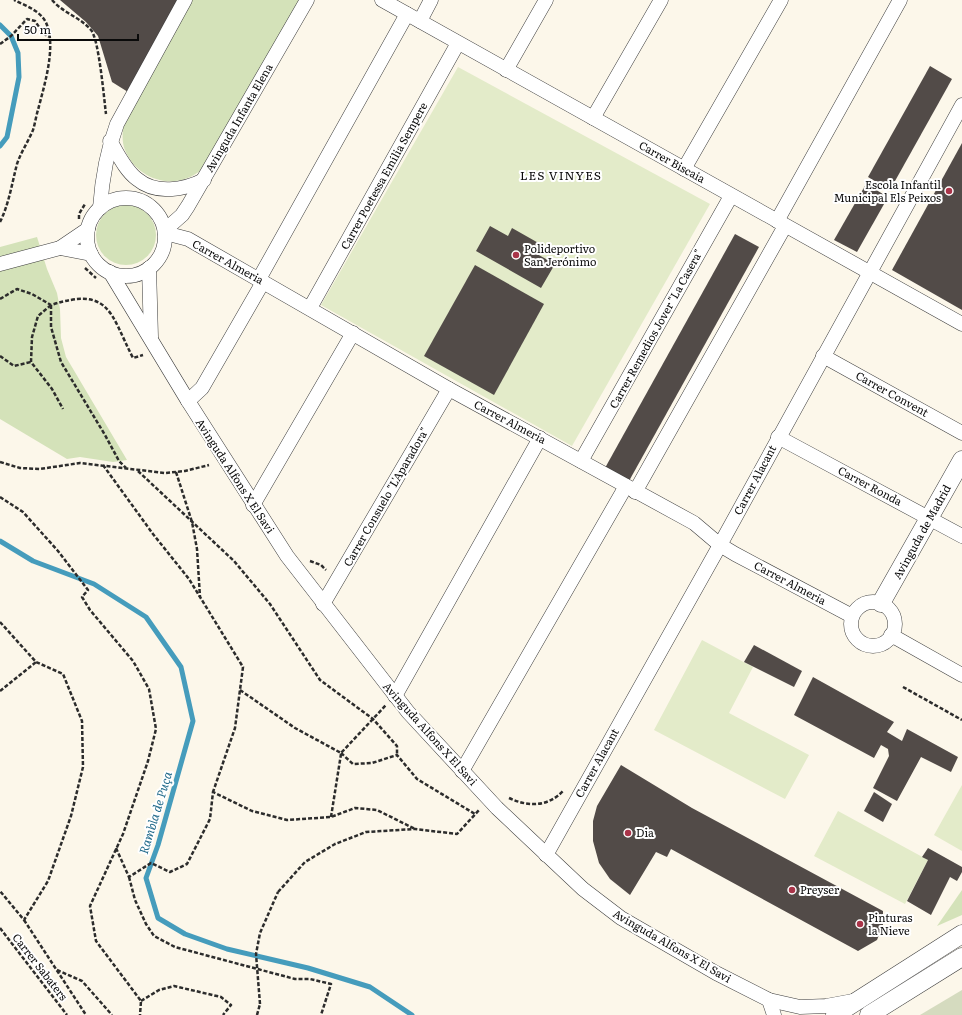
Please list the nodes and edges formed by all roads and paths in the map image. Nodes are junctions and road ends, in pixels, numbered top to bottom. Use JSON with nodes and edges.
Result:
{"nodes":[{"id":1,"x":14,"y":0,"type":"edge"},
{"id":2,"x":52,"y":0,"type":"edge"},
{"id":3,"x":185,"y":0,"type":"edge"},
{"id":4,"x":307,"y":0,"type":"edge"},
{"id":5,"x":382,"y":0,"type":"edge"},
{"id":6,"x":431,"y":0,"type":"edge"},
{"id":7,"x":546,"y":0,"type":"edge"},
{"id":8,"x":661,"y":0,"type":"edge"},
{"id":9,"x":781,"y":0,"type":"edge"},
{"id":10,"x":900,"y":0,"type":"edge"},
{"id":11,"x":406,"y":14,"type":"junction"},
{"id":12,"x":420,"y":21,"type":"junction"},
{"id":13,"x":50,"y":38,"type":"junction"},
{"id":14,"x":458,"y":43,"type":"junction"},
{"id":15,"x":0,"y":44,"type":"edge"},
{"id":16,"x":506,"y":70,"type":"junction"},
{"id":17,"x":962,"y":105,"type":"edge"},
{"id":18,"x":593,"y":118,"type":"junction"},
{"id":19,"x":104,"y":120,"type":"dead end"},
{"id":20,"x":110,"y":141,"type":"junction"},
{"id":21,"x":684,"y":169,"type":"junction"},
{"id":22,"x":204,"y":180,"type":"junction"},
{"id":23,"x":731,"y":196,"type":"junction"},
{"id":24,"x":100,"y":208,"type":"junction"},
{"id":25,"x":182,"y":215,"type":"junction"},
{"id":26,"x":0,"y":222,"type":"edge"},
{"id":27,"x":781,"y":223,"type":"junction"},
{"id":28,"x":88,"y":229,"type":"junction"},
{"id":29,"x":165,"y":232,"type":"junction"},
{"id":30,"x":188,"y":239,"type":"junction"},
{"id":31,"x":60,"y":248,"type":"junction"},
{"id":32,"x":92,"y":254,"type":"junction"},
{"id":33,"x":0,"y":264,"type":"edge"},
{"id":34,"x":149,"y":268,"type":"junction"},
{"id":35,"x":110,"y":272,"type":"junction"},
{"id":36,"x":869,"y":272,"type":"junction"},
{"id":37,"x":261,"y":280,"type":"junction"},
{"id":38,"x":0,"y":299,"type":"edge"},
{"id":39,"x":51,"y":305,"type":"junction"},
{"id":40,"x":310,"y":308,"type":"junction"},
{"id":41,"x":962,"y":324,"type":"edge"},
{"id":42,"x":353,"y":333,"type":"junction"},
{"id":43,"x":151,"y":341,"type":"junction"},
{"id":44,"x":144,"y":354,"type":"dead end"},
{"id":45,"x":0,"y":356,"type":"edge"},
{"id":46,"x":823,"y":356,"type":"junction"},
{"id":47,"x":31,"y":362,"type":"junction"},
{"id":48,"x":449,"y":389,"type":"junction"},
{"id":49,"x":188,"y":401,"type":"junction"},
{"id":50,"x":63,"y":409,"type":"dead end"},
{"id":51,"x":962,"y":433,"type":"edge"},
{"id":52,"x":778,"y":437,"type":"junction"},
{"id":53,"x":540,"y":438,"type":"junction"},
{"id":54,"x":962,"y":460,"type":"edge"},
{"id":55,"x":0,"y":462,"type":"edge"},
{"id":56,"x":581,"y":462,"type":"junction"},
{"id":57,"x":103,"y":465,"type":"junction"},
{"id":58,"x":210,"y":465,"type":"dead end"},
{"id":59,"x":126,"y":469,"type":"junction"},
{"id":60,"x":138,"y":470,"type":"junction"},
{"id":61,"x":176,"y":472,"type":"junction"},
{"id":62,"x":630,"y":489,"type":"junction"},
{"id":63,"x":0,"y":497,"type":"edge"},
{"id":64,"x":253,"y":505,"type":"junction"},
{"id":65,"x":930,"y":519,"type":"junction"},
{"id":66,"x":192,"y":522,"type":"junction"},
{"id":67,"x":962,"y":536,"type":"edge"},
{"id":68,"x":720,"y":545,"type":"junction"},
{"id":69,"x":200,"y":597,"type":"junction"},
{"id":70,"x":323,"y":604,"type":"junction"},
{"id":71,"x":881,"y":604,"type":"junction"},
{"id":72,"x":852,"y":616,"type":"junction"},
{"id":73,"x":0,"y":622,"type":"edge"},
{"id":74,"x":891,"y":635,"type":"junction"},
{"id":75,"x":36,"y":662,"type":"junction"},
{"id":76,"x":962,"y":675,"type":"edge"},
{"id":77,"x":903,"y":688,"type":"dead end"},
{"id":78,"x":240,"y":690,"type":"junction"},
{"id":79,"x":0,"y":691,"type":"edge"},
{"id":80,"x":395,"y":696,"type":"junction"},
{"id":81,"x":373,"y":719,"type":"junction"},
{"id":82,"x":962,"y":720,"type":"edge"},
{"id":83,"x":341,"y":753,"type":"junction"},
{"id":84,"x":397,"y":755,"type":"junction"},
{"id":85,"x":462,"y":770,"type":"junction"},
{"id":86,"x":568,"y":786,"type":"dead end"},
{"id":87,"x":213,"y":792,"type":"junction"},
{"id":88,"x":509,"y":798,"type":"dead end"},
{"id":89,"x":489,"y":800,"type":"junction"},
{"id":90,"x":475,"y":814,"type":"junction"},
{"id":91,"x":332,"y":817,"type":"junction"},
{"id":92,"x":415,"y":829,"type":"junction"},
{"id":93,"x":116,"y":848,"type":"junction"},
{"id":94,"x":546,"y":855,"type":"junction"},
{"id":95,"x":129,"y":877,"type":"junction"},
{"id":96,"x":0,"y":891,"type":"edge"},
{"id":97,"x":24,"y":920,"type":"junction"},
{"id":98,"x":0,"y":928,"type":"edge"},
{"id":99,"x":962,"y":934,"type":"edge"},
{"id":100,"x":962,"y":957,"type":"edge"},
{"id":101,"x":57,"y":970,"type":"junction"},
{"id":102,"x":769,"y":1000,"type":"junction"},
{"id":103,"x":859,"y":1000,"type":"junction"},
{"id":104,"x":142,"y":1002,"type":"junction"},
{"id":105,"x":67,"y":1015,"type":"edge"},
{"id":106,"x":86,"y":1015,"type":"edge"},
{"id":107,"x":112,"y":1015,"type":"edge"},
{"id":108,"x":140,"y":1015,"type":"edge"},
{"id":109,"x":222,"y":1015,"type":"edge"},
{"id":110,"x":257,"y":1015,"type":"edge"},
{"id":111,"x":321,"y":1015,"type":"edge"},
{"id":112,"x":774,"y":1015,"type":"edge"},
{"id":113,"x":835,"y":1015,"type":"edge"},
{"id":114,"x":869,"y":1015,"type":"edge"}],
"edges":[{"from":1,"to":13,"type":"path"},
{"from":2,"to":19,"type":"path"},
{"from":3,"to":20,"type":"street"},
{"from":4,"to":22,"type":"street","name":"Avinguda Infanta Elena"},
{"from":5,"to":11,"type":"street","name":"Carrer Biscaia"},
{"from":6,"to":12,"type":"street"},
{"from":7,"to":16,"type":"street"},
{"from":8,"to":18,"type":"street"},
{"from":9,"to":21,"type":"street"},
{"from":10,"to":27,"type":"street"},
{"from":11,"to":12,"type":"street","name":"Carrer Biscaia"},
{"from":11,"to":37,"type":"street"},
{"from":12,"to":14,"type":"street","name":"Carrer Biscaia"},
{"from":13,"to":15,"type":"path"},
{"from":13,"to":26,"type":"path"},
{"from":14,"to":16,"type":"street","name":"Carrer Biscaia"},
{"from":14,"to":40,"type":"street","name":"Carrer Poetessa Emília Sempere"},
{"from":16,"to":18,"type":"street","name":"Carrer Biscaia"},
{"from":17,"to":36,"type":"street","name":"Carrer Alacant"},
{"from":18,"to":21,"type":"street","name":"Carrer Biscaia"},
{"from":20,"to":22,"type":"street"},
{"from":20,"to":24,"type":"street"},
{"from":21,"to":23,"type":"street","name":"Carrer Biscaia"},
{"from":22,"to":25,"type":"street","name":"Avinguda Infanta Elena"},
{"from":23,"to":27,"type":"street","name":"Carrer Biscaia"},
{"from":23,"to":56,"type":"street","name":"Carrer Remedios Jover \"La Casera\""},
{"from":24,"to":28,"type":"street"},
{"from":24,"to":29,"type":"street"},
{"from":25,"to":29,"type":"street","name":"Avinguda Infanta Elena"},
{"from":25,"to":30,"type":"street"},
{"from":27,"to":36,"type":"street","name":"Carrer Biscaia"},
{"from":27,"to":62,"type":"street"},
{"from":28,"to":31,"type":"street"},
{"from":28,"to":32,"type":"street"},
{"from":29,"to":30,"type":"street","name":"Carrer Almeria"},
{"from":29,"to":34,"type":"street"},
{"from":30,"to":37,"type":"street","name":"Carrer Almeria"},
{"from":31,"to":32,"type":"street"},
{"from":31,"to":33,"type":"street"},
{"from":32,"to":35,"type":"street"},
{"from":34,"to":35,"type":"street"},
{"from":34,"to":43,"type":"street"},
{"from":35,"to":43,"type":"street","name":"Avinguda Alfons X El Savi"},
{"from":36,"to":41,"type":"street","name":"Carrer Biscaia"},
{"from":36,"to":46,"type":"street","name":"Carrer Alacant"},
{"from":37,"to":40,"type":"street","name":"Carrer Almeria"},
{"from":37,"to":49,"type":"street"},
{"from":38,"to":39,"type":"path"},
{"from":39,"to":44,"type":"path"},
{"from":39,"to":47,"type":"path"},
{"from":39,"to":59,"type":"path"},
{"from":40,"to":42,"type":"street","name":"Carrer Almeria"},
{"from":42,"to":48,"type":"street","name":"Carrer Almeria"},
{"from":42,"to":64,"type":"street"},
{"from":43,"to":49,"type":"street","name":"Avinguda Alfons X El Savi"},
{"from":45,"to":47,"type":"path"},
{"from":46,"to":51,"type":"street","name":"Carrer Convent"},
{"from":46,"to":52,"type":"street","name":"Carrer Alacant"},
{"from":47,"to":50,"type":"path"},
{"from":48,"to":53,"type":"street","name":"Carrer Almeria"},
{"from":48,"to":70,"type":"street","name":"Carrer Consuelo \"L'Aparadora\""},
{"from":49,"to":64,"type":"street","name":"Avinguda Alfons X El Savi"},
{"from":52,"to":65,"type":"street","name":"Carrer Ronda"},
{"from":52,"to":68,"type":"street","name":"Carrer Alacant"},
{"from":53,"to":56,"type":"street","name":"Carrer Almeria"},
{"from":53,"to":80,"type":"street"},
{"from":54,"to":65,"type":"street","name":"Avinguda de Madrid"},
{"from":55,"to":57,"type":"path"},
{"from":56,"to":62,"type":"street","name":"Carrer Almeria"},
{"from":57,"to":59,"type":"path"},
{"from":57,"to":69,"type":"path"},
{"from":58,"to":61,"type":"path"},
{"from":59,"to":60,"type":"path"},
{"from":60,"to":61,"type":"path"},
{"from":60,"to":66,"type":"path"},
{"from":61,"to":66,"type":"path"},
{"from":62,"to":68,"type":"street","name":"Carrer Almeria"},
{"from":62,"to":85,"type":"street"},
{"from":63,"to":93,"type":"path"},
{"from":64,"to":70,"type":"street","name":"Avinguda Alfons X El Savi"},
{"from":65,"to":67,"type":"street","name":"Carrer Ronda"},
{"from":65,"to":71,"type":"street","name":"Avinguda de Madrid"},
{"from":66,"to":69,"type":"path"},
{"from":66,"to":81,"type":"path"},
{"from":68,"to":72,"type":"street","name":"Carrer Almeria"},
{"from":68,"to":94,"type":"street","name":"Carrer Alacant"},
{"from":69,"to":78,"type":"path"},
{"from":70,"to":80,"type":"street","name":"Avinguda Alfons X El Savi"},
{"from":71,"to":72,"type":"street"},
{"from":71,"to":74,"type":"street"},
{"from":72,"to":74,"type":"street"},
{"from":73,"to":75,"type":"path"},
{"from":74,"to":76,"type":"street"},
{"from":75,"to":79,"type":"path"},
{"from":75,"to":97,"type":"path"},
{"from":77,"to":82,"type":"path"},
{"from":78,"to":83,"type":"path"},
{"from":78,"to":87,"type":"path"},
{"from":80,"to":81,"type":"path"},
{"from":80,"to":85,"type":"street","name":"Avinguda Alfons X El Savi"},
{"from":81,"to":83,"type":"path"},
{"from":81,"to":84,"type":"path"},
{"from":83,"to":84,"type":"path"},
{"from":83,"to":91,"type":"path"},
{"from":84,"to":90,"type":"path"},
{"from":85,"to":89,"type":"street","name":"Avinguda Alfons X El Savi"},
{"from":86,"to":88,"type":"path"},
{"from":87,"to":91,"type":"path"},
{"from":87,"to":95,"type":"path"},
{"from":89,"to":90,"type":"path"},
{"from":89,"to":94,"type":"street","name":"Avinguda Alfons X El Savi"},
{"from":90,"to":92,"type":"path"},
{"from":91,"to":92,"type":"path"},
{"from":92,"to":110,"type":"path","bridge":true},
{"from":93,"to":95,"type":"path"},
{"from":93,"to":104,"type":"path"},
{"from":94,"to":102,"type":"street","name":"Avinguda Alfons X El Savi"},
{"from":95,"to":111,"type":"path"},
{"from":96,"to":97,"type":"path"},
{"from":97,"to":101,"type":"path"},
{"from":98,"to":105,"type":"path","name":"Carrer Sabaters"},
{"from":99,"to":103,"type":"street"},
{"from":100,"to":114,"type":"street"},
{"from":101,"to":106,"type":"path"},
{"from":101,"to":107,"type":"path"},
{"from":102,"to":103,"type":"street","name":"Avinguda Alfons X El Savi"},
{"from":102,"to":112,"type":"street"},
{"from":103,"to":113,"type":"street"},
{"from":104,"to":108,"type":"path"},
{"from":104,"to":109,"type":"path"}]}
